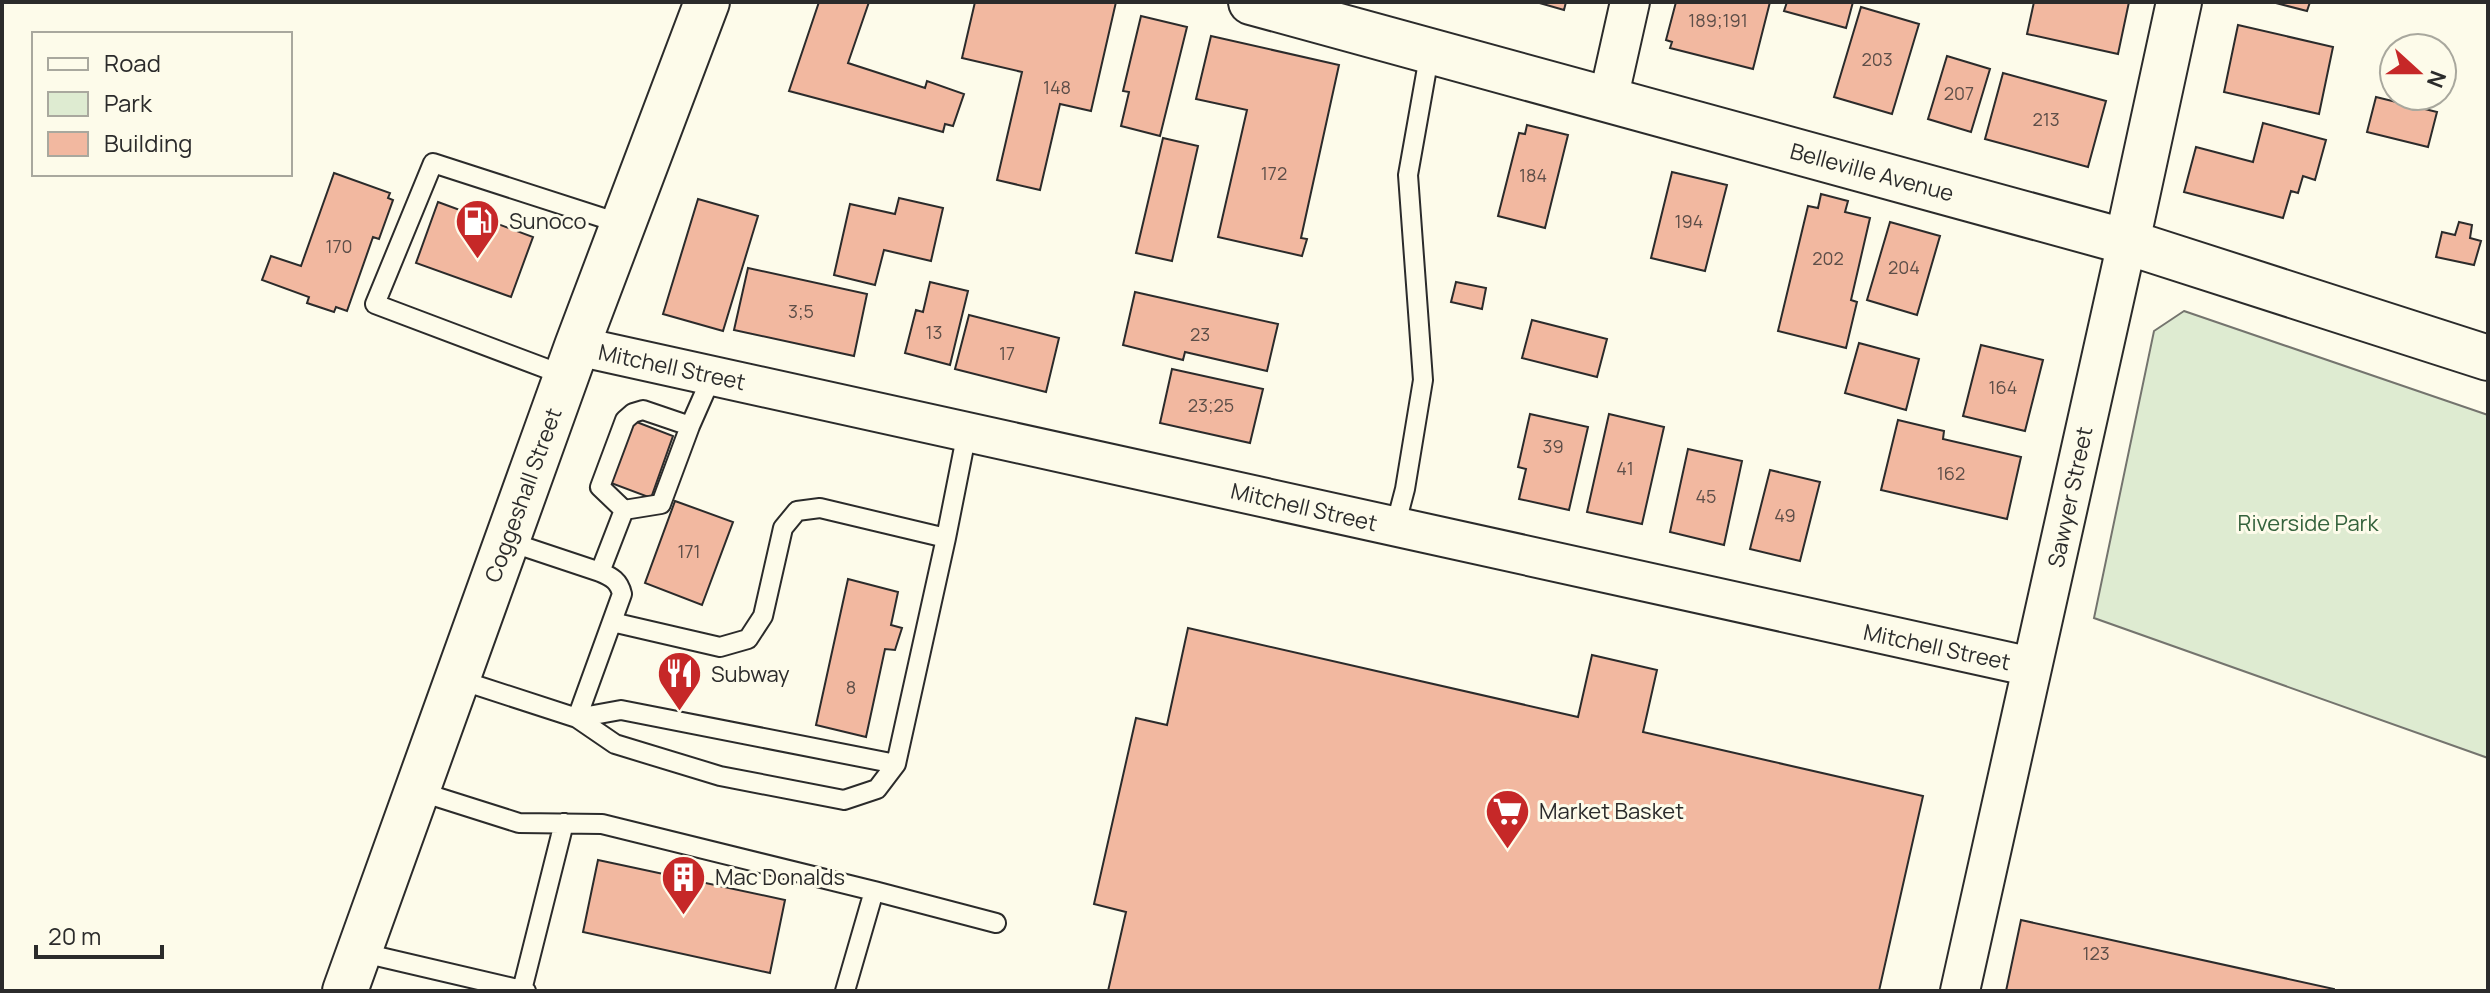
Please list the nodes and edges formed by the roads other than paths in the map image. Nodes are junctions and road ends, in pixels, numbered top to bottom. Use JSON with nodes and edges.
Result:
{"nodes":[{"id":1,"x":707,"y":2,"type":"edge"},
{"id":2,"x":1251,"y":2,"type":"edge"},
{"id":3,"x":1630,"y":2,"type":"edge"},
{"id":4,"x":2179,"y":2,"type":"edge"},
{"id":5,"x":1430,"y":51,"type":"junction"},
{"id":6,"x":1608,"y":100,"type":"junction"},
{"id":7,"x":622,"y":224,"type":"junction"},
{"id":8,"x":2127,"y":242,"type":"junction"},
{"id":9,"x":2488,"y":358,"type":"edge"},
{"id":10,"x":571,"y":361,"type":"junction"},
{"id":11,"x":712,"y":376,"type":"junction"},
{"id":12,"x":690,"y":426,"type":"junction"},
{"id":13,"x":967,"y":432,"type":"junction"},
{"id":14,"x":624,"y":510,"type":"junction"},
{"id":15,"x":1395,"y":527,"type":"junction"},
{"id":16,"x":946,"y":538,"type":"junction"},
{"id":17,"x":507,"y":541,"type":"junction"},
{"id":18,"x":600,"y":572,"type":"junction"},
{"id":19,"x":612,"y":622,"type":"junction"},
{"id":20,"x":2032,"y":667,"type":"junction"},
{"id":21,"x":457,"y":679,"type":"junction"},
{"id":22,"x":577,"y":718,"type":"junction"},
{"id":23,"x":896,"y":764,"type":"junction"},
{"id":24,"x":416,"y":791,"type":"junction"},
{"id":25,"x":564,"y":823,"type":"junction"},
{"id":26,"x":874,"y":891,"type":"junction"},
{"id":27,"x":996,"y":923,"type":"dead end"},
{"id":28,"x":352,"y":972,"type":"edge"},
{"id":29,"x":524,"y":991,"type":"edge"},
{"id":30,"x":845,"y":991,"type":"edge"},
{"id":31,"x":1960,"y":991,"type":"edge"}],
"edges":[{"from":1,"to":7,"type":"main road","name":"Coggeshall Street"},
{"from":2,"to":5,"type":"main road","name":"Belleville Avenue"},
{"from":3,"to":6,"type":"street"},
{"from":4,"to":8,"type":"main road","name":"Sawyer Street"},
{"from":5,"to":6,"type":"main road","name":"Belleville Avenue"},
{"from":5,"to":15,"type":"lane"},
{"from":6,"to":8,"type":"main road","name":"Belleville Avenue"},
{"from":7,"to":10,"type":"main road","name":"Coggeshall Street"},
{"from":7,"to":10,"type":"lane"},
{"from":8,"to":9,"type":"main road","name":"Belleville Avenue"},
{"from":8,"to":20,"type":"street","name":"Sawyer Street"},
{"from":10,"to":11,"type":"street","name":"Mitchell Street"},
{"from":10,"to":17,"type":"main road","name":"Coggeshall Street"},
{"from":11,"to":12,"type":"lane"},
{"from":11,"to":13,"type":"street","name":"Mitchell Street"},
{"from":12,"to":14,"type":"lane"},
{"from":12,"to":14,"type":"lane"},
{"from":13,"to":15,"type":"street","name":"Mitchell Street"},
{"from":13,"to":16,"type":"lane"},
{"from":14,"to":18,"type":"lane"},
{"from":15,"to":20,"type":"street","name":"Mitchell Street"},
{"from":16,"to":19,"type":"lane"},
{"from":16,"to":23,"type":"lane"},
{"from":17,"to":18,"type":"lane"},
{"from":17,"to":21,"type":"main road","name":"Coggeshall Street"},
{"from":18,"to":19,"type":"lane"},
{"from":19,"to":22,"type":"lane"},
{"from":20,"to":31,"type":"street","name":"Sawyer Street"},
{"from":21,"to":22,"type":"lane"},
{"from":21,"to":24,"type":"main road","name":"Coggeshall Street"},
{"from":22,"to":23,"type":"lane"},
{"from":22,"to":23,"type":"lane"},
{"from":24,"to":25,"type":"lane"},
{"from":24,"to":28,"type":"main road","name":"Coggeshall Street"},
{"from":25,"to":26,"type":"lane"},
{"from":25,"to":29,"type":"lane"},
{"from":26,"to":27,"type":"lane"},
{"from":26,"to":30,"type":"lane"},
{"from":28,"to":29,"type":"lane"}]}
